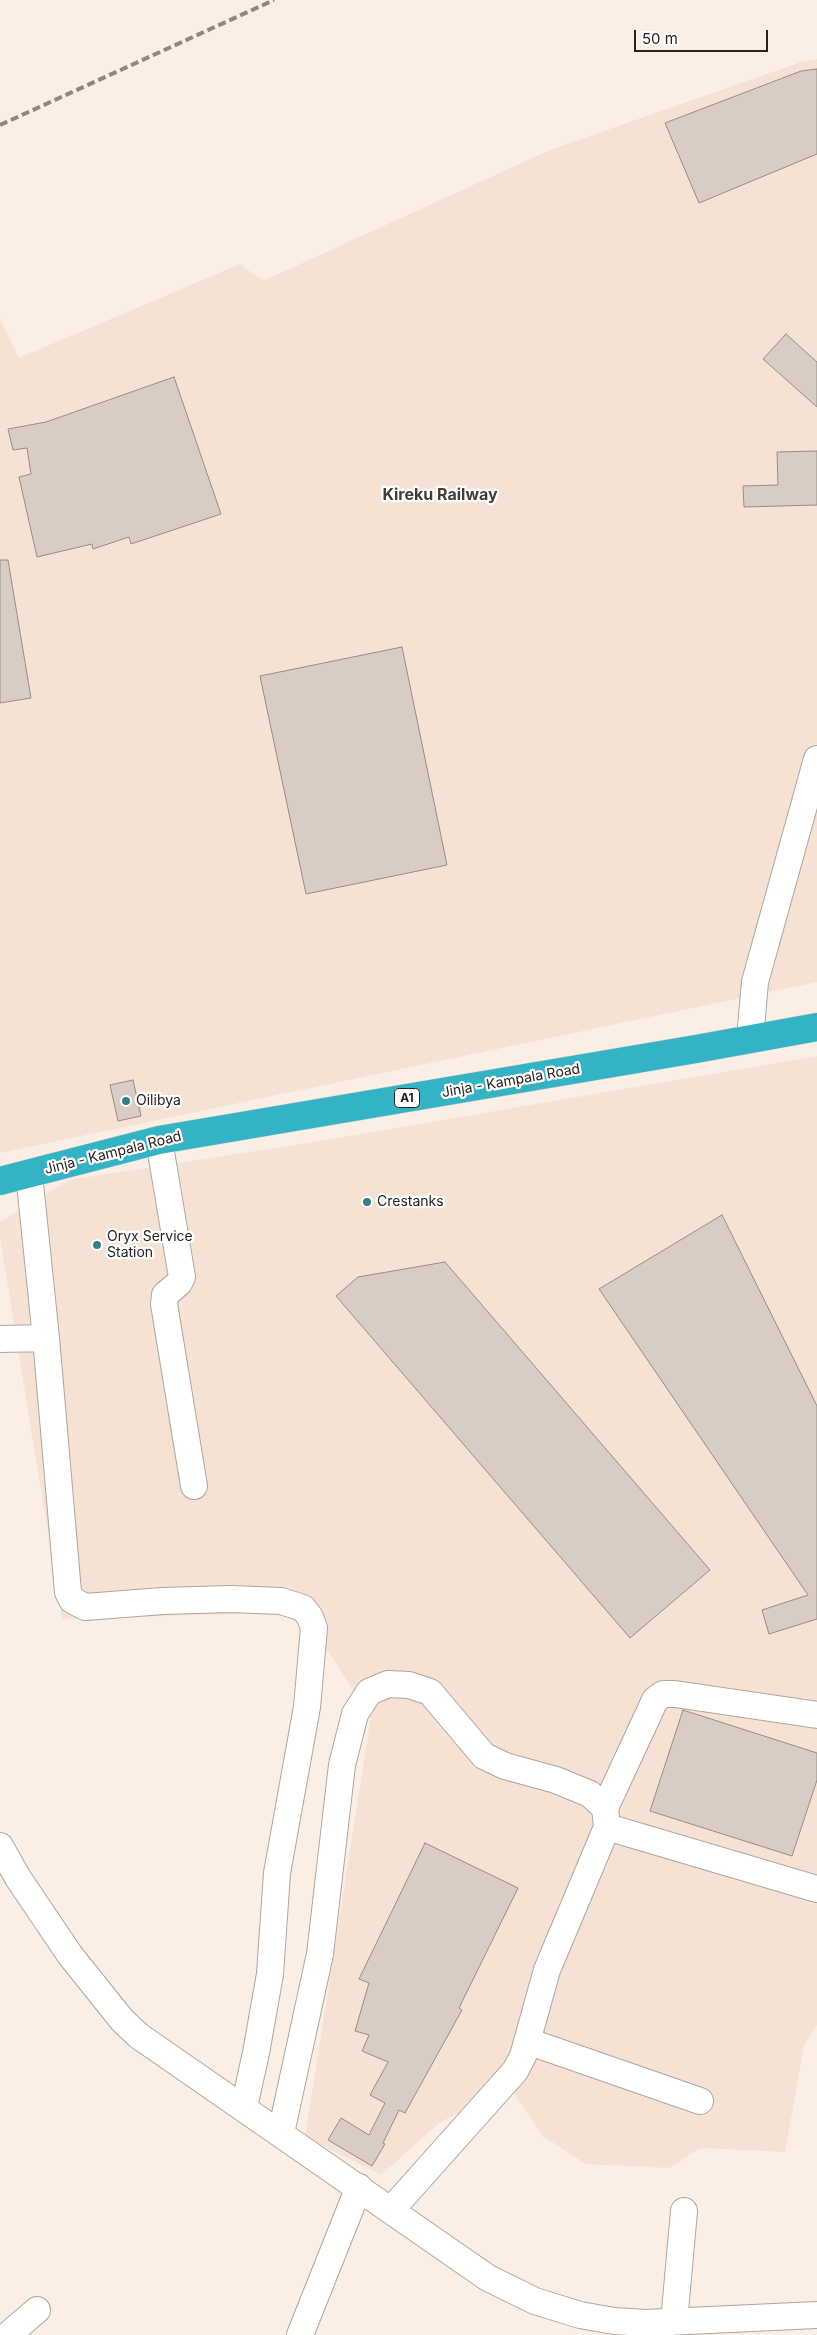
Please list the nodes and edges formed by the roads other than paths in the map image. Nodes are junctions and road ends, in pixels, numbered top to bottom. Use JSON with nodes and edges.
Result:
{"nodes":[{"id":1,"x":817,"y":759,"type":"edge"},
{"id":2,"x":817,"y":1027,"type":"edge"},
{"id":3,"x":750,"y":1039,"type":"junction"},
{"id":4,"x":159,"y":1140,"type":"junction"},
{"id":5,"x":29,"y":1174,"type":"junction"},
{"id":6,"x":0,"y":1181,"type":"edge"},
{"id":7,"x":46,"y":1338,"type":"junction"},
{"id":8,"x":0,"y":1339,"type":"edge"},
{"id":9,"x":194,"y":1486,"type":"dead end"},
{"id":10,"x":817,"y":1715,"type":"edge"},
{"id":11,"x":606,"y":1818,"type":"junction"},
{"id":12,"x":0,"y":1846,"type":"edge"},
{"id":13,"x":817,"y":1889,"type":"edge"},
{"id":14,"x":527,"y":2041,"type":"junction"},
{"id":15,"x":700,"y":2100,"type":"dead end"},
{"id":16,"x":244,"y":2107,"type":"junction"},
{"id":17,"x":281,"y":2133,"type":"junction"},
{"id":18,"x":359,"y":2187,"type":"junction"},
{"id":19,"x":391,"y":2210,"type":"junction"},
{"id":20,"x":684,"y":2211,"type":"dead end"},
{"id":21,"x":38,"y":2310,"type":"dead end"},
{"id":22,"x":817,"y":2315,"type":"edge"},
{"id":23,"x":674,"y":2322,"type":"junction"},
{"id":24,"x":713,"y":2328,"type":"edge"},
{"id":25,"x":8,"y":2335,"type":"edge"},
{"id":26,"x":300,"y":2335,"type":"edge"}],
"edges":[{"from":1,"to":3,"type":"street"},
{"from":2,"to":3,"type":"highway","name":"Jinja - Kampala Road","number":"A1"},
{"from":3,"to":4,"type":"highway","name":"Jinja - Kampala Road","number":"A1"},
{"from":4,"to":5,"type":"highway","name":"Jinja - Kampala Road","number":"A1"},
{"from":4,"to":9,"type":"street"},
{"from":5,"to":6,"type":"highway","name":"Jinja - Kampala Road","number":"A1"},
{"from":5,"to":7,"type":"street"},
{"from":7,"to":8,"type":"street"},
{"from":7,"to":16,"type":"street"},
{"from":10,"to":11,"type":"street"},
{"from":11,"to":13,"type":"street"},
{"from":11,"to":14,"type":"street"},
{"from":11,"to":17,"type":"street"},
{"from":12,"to":16,"type":"street"},
{"from":14,"to":15,"type":"street"},
{"from":14,"to":19,"type":"street"},
{"from":16,"to":17,"type":"street"},
{"from":17,"to":18,"type":"street"},
{"from":18,"to":19,"type":"street"},
{"from":18,"to":26,"type":"street"},
{"from":19,"to":23,"type":"street"},
{"from":20,"to":23,"type":"street"},
{"from":21,"to":25,"type":"street"},
{"from":22,"to":24,"type":"street"},
{"from":23,"to":24,"type":"street"}]}
